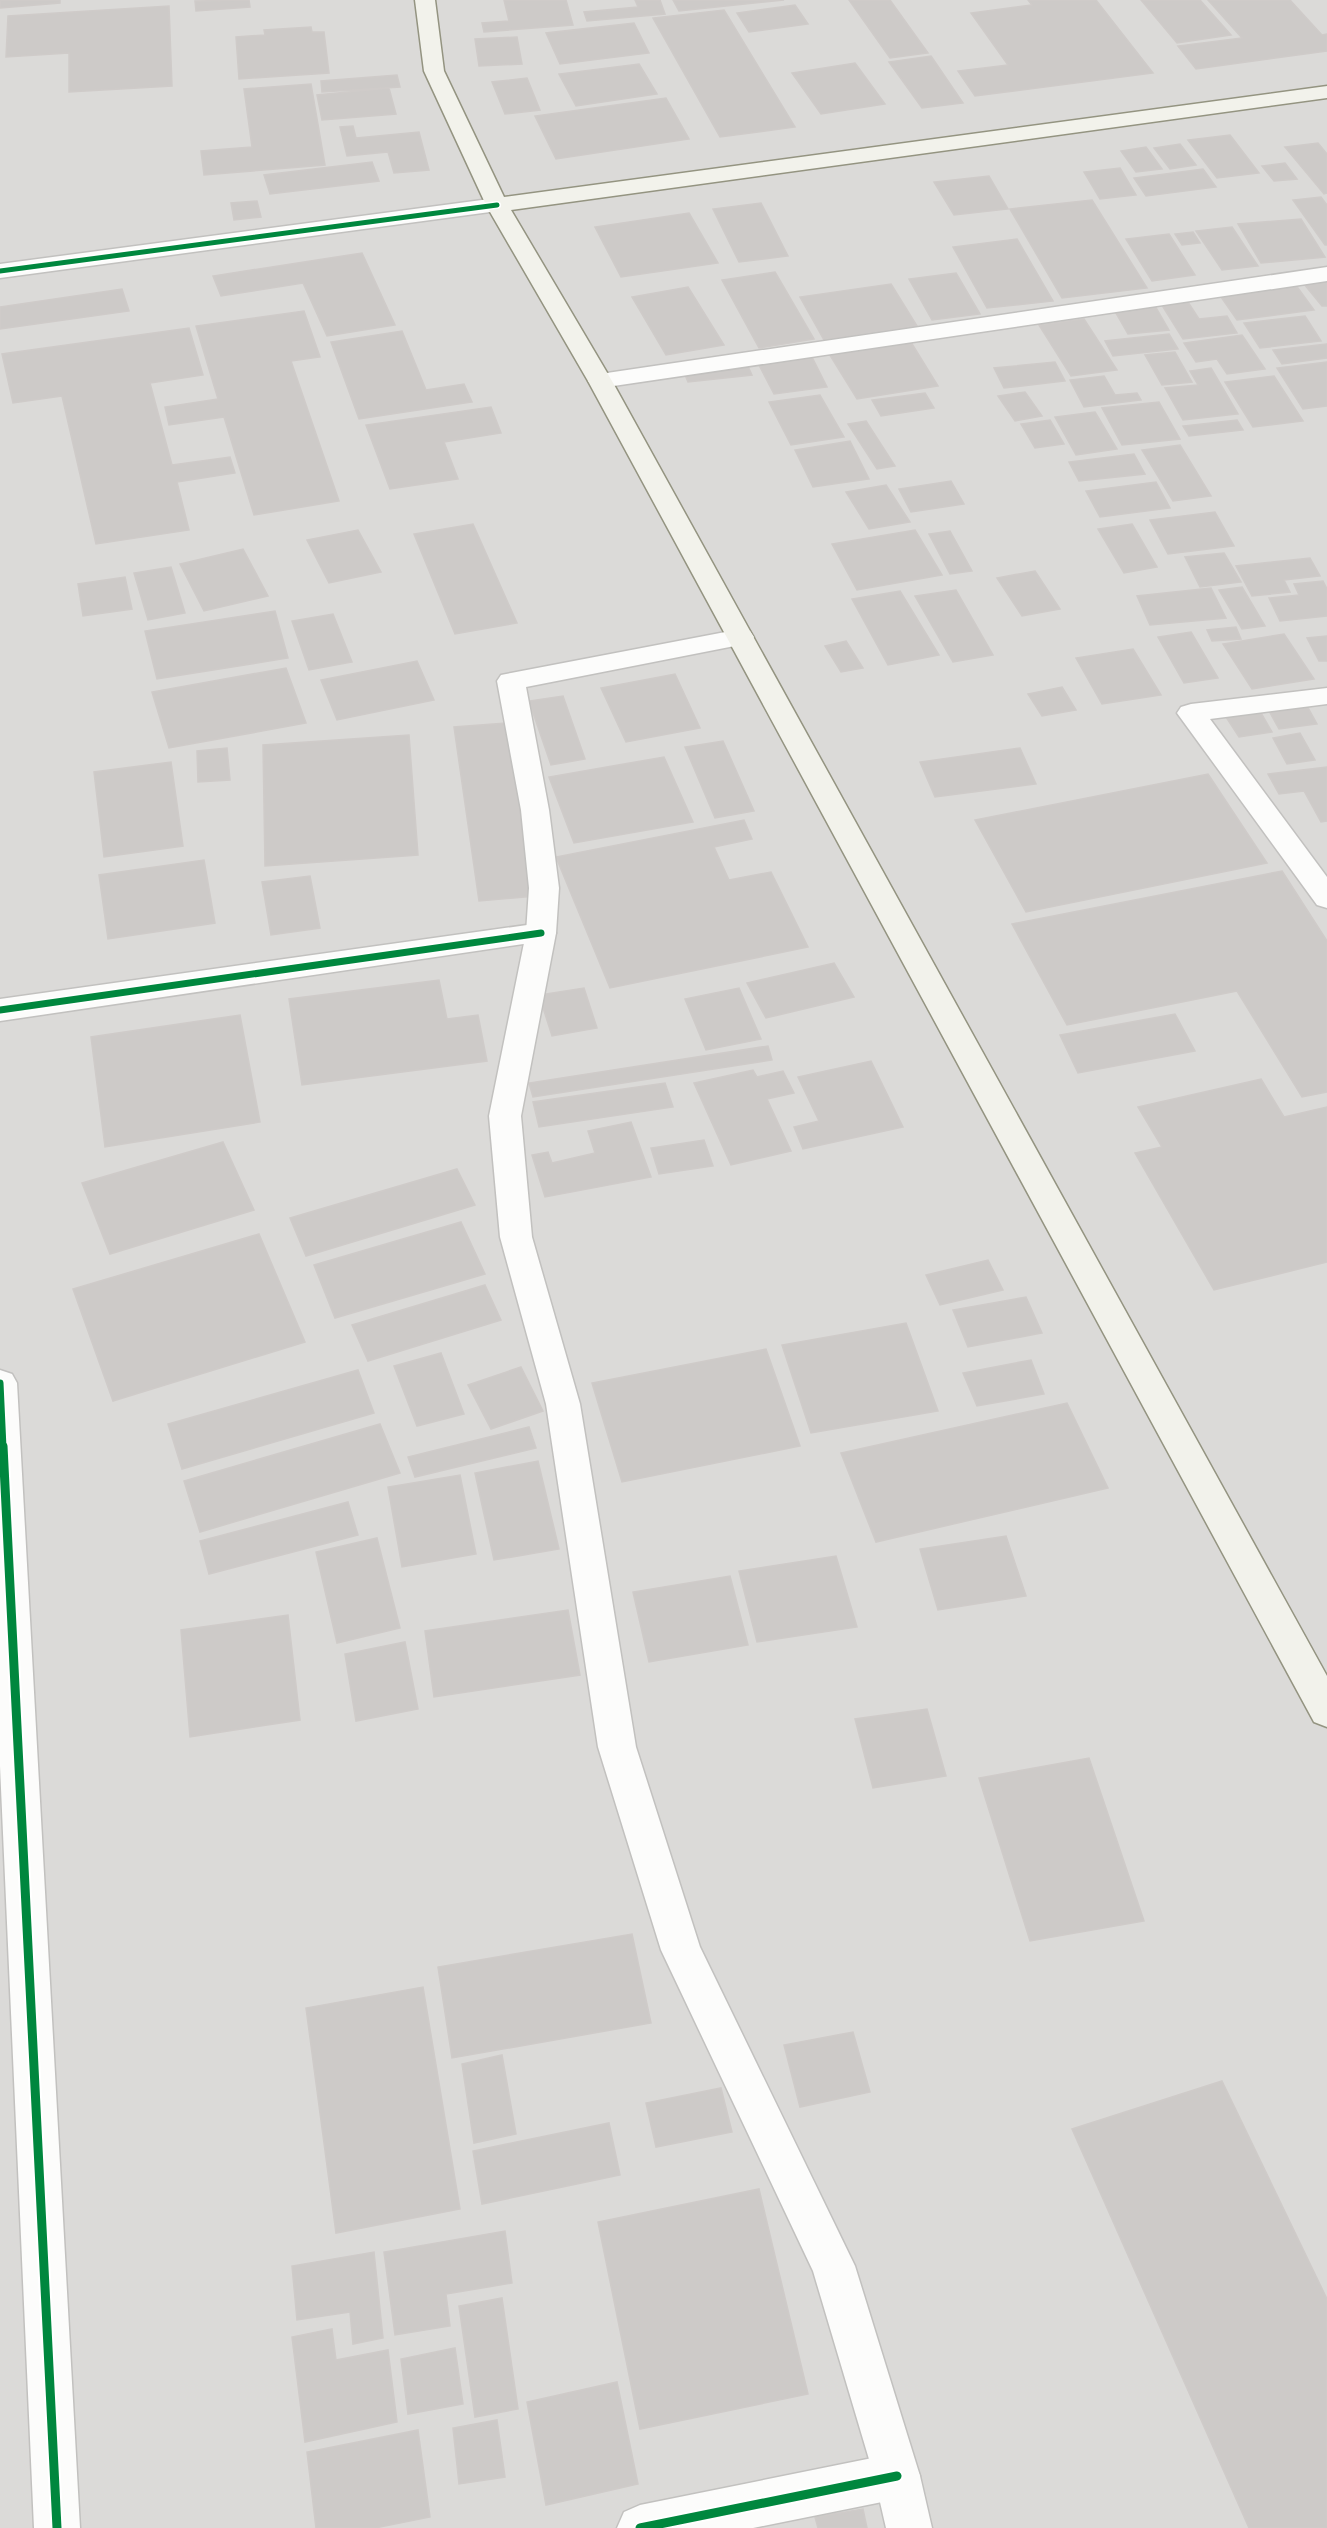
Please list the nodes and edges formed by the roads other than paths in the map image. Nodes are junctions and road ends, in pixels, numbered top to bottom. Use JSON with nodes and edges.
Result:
{"nodes":[{"id":1,"x":425,"y":0,"type":"edge"},
{"id":2,"x":1327,"y":92,"type":"edge"},
{"id":3,"x":496,"y":205,"type":"junction"},
{"id":4,"x":0,"y":271,"type":"edge"},
{"id":5,"x":1327,"y":274,"type":"edge"},
{"id":6,"x":600,"y":381,"type":"junction"},
{"id":7,"x":741,"y":637,"type":"junction"},
{"id":8,"x":1327,"y":696,"type":"edge"},
{"id":9,"x":1327,"y":898,"type":"edge"},
{"id":10,"x":541,"y":933,"type":"junction"},
{"id":11,"x":0,"y":1010,"type":"edge"},
{"id":12,"x":0,"y":1383,"type":"edge"},
{"id":13,"x":6,"y":1612,"type":"edge"},
{"id":14,"x":1327,"y":1712,"type":"edge"},
{"id":15,"x":897,"y":2476,"type":"junction"},
{"id":16,"x":57,"y":2528,"type":"edge"},
{"id":17,"x":640,"y":2528,"type":"edge"},
{"id":18,"x":909,"y":2528,"type":"edge"}],
"edges":[{"from":1,"to":3,"type":"main road"},
{"from":2,"to":3,"type":"main road"},
{"from":3,"to":4,"type":"street"},
{"from":3,"to":6,"type":"main road"},
{"from":5,"to":6,"type":"street"},
{"from":6,"to":7,"type":"main road"},
{"from":7,"to":10,"type":"street"},
{"from":7,"to":14,"type":"main road"},
{"from":8,"to":9,"type":"street"},
{"from":10,"to":11,"type":"street"},
{"from":10,"to":15,"type":"street"},
{"from":12,"to":13,"type":"street"},
{"from":13,"to":16,"type":"street"},
{"from":15,"to":17,"type":"street"},
{"from":15,"to":18,"type":"street"}]}
